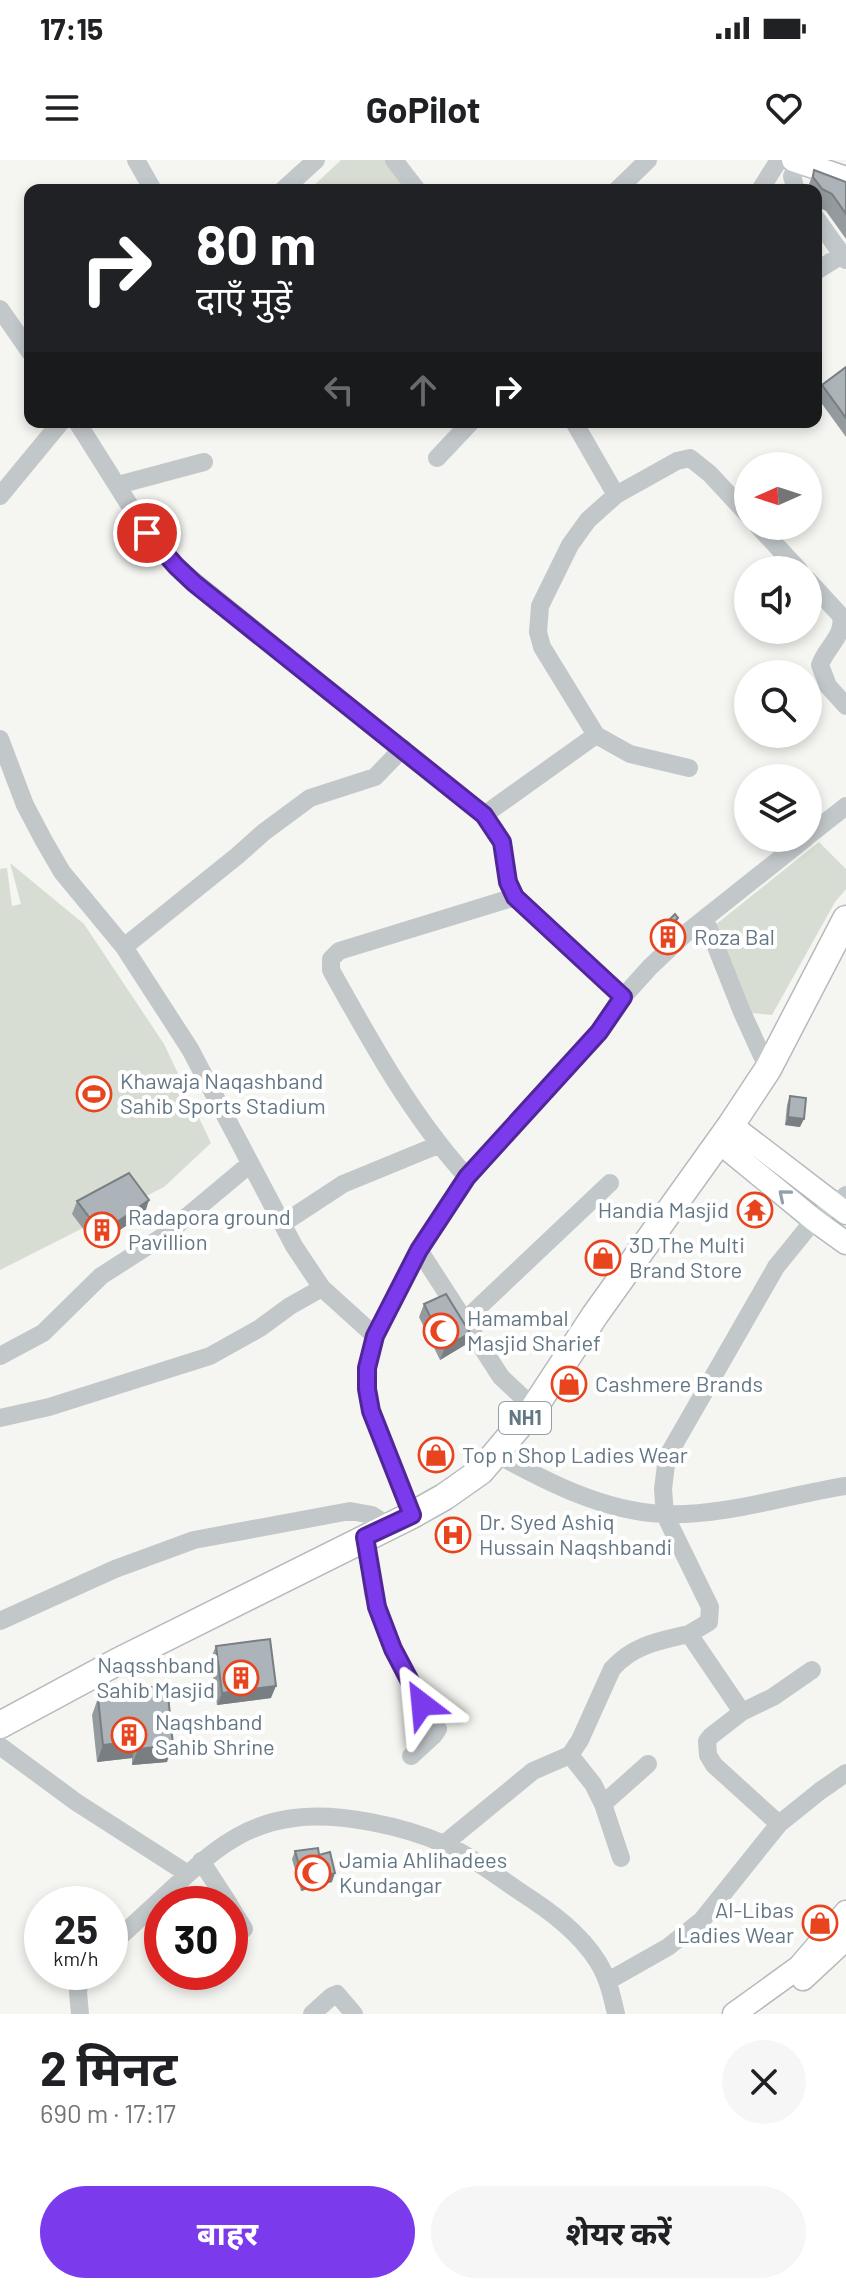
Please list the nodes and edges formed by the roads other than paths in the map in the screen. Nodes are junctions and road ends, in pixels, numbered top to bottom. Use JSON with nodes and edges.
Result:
{"nodes":[{"id":1,"x":136,"y":160,"type":"edge"},
{"id":2,"x":316,"y":160,"type":"edge"},
{"id":3,"x":394,"y":160,"type":"edge"},
{"id":4,"x":648,"y":160,"type":"edge"},
{"id":5,"x":791,"y":161,"type":"edge"},
{"id":6,"x":846,"y":178,"type":"edge"},
{"id":7,"x":150,"y":184,"type":"edge"},
{"id":8,"x":290,"y":184,"type":"edge"},
{"id":9,"x":412,"y":184,"type":"edge"},
{"id":10,"x":623,"y":184,"type":"edge"},
{"id":11,"x":766,"y":184,"type":"edge"},
{"id":12,"x":794,"y":184,"type":"edge"},
{"id":13,"x":822,"y":226,"type":"edge"},
{"id":14,"x":844,"y":257,"type":"edge"},
{"id":15,"x":822,"y":268,"type":"edge"},
{"id":16,"x":0,"y":309,"type":"edge"},
{"id":17,"x":24,"y":343,"type":"edge"},
{"id":18,"x":56,"y":428,"type":"edge"},
{"id":19,"x":81,"y":428,"type":"edge"},
{"id":20,"x":465,"y":428,"type":"edge"},
{"id":21,"x":577,"y":428,"type":"edge"},
{"id":22,"x":437,"y":458,"type":"dead end"},
{"id":23,"x":204,"y":462,"type":"dead end"},
{"id":24,"x":118,"y":485,"type":"junction"},
{"id":25,"x":616,"y":495,"type":"junction"},
{"id":26,"x":0,"y":496,"type":"edge"},
{"id":27,"x":734,"y":500,"type":"edge"},
{"id":28,"x":771,"y":540,"type":"edge"},
{"id":29,"x":786,"y":556,"type":"edge"},
{"id":30,"x":822,"y":595,"type":"edge"},
{"id":31,"x":846,"y":706,"type":"edge"},
{"id":32,"x":596,"y":735,"type":"junction"},
{"id":33,"x":0,"y":739,"type":"edge"},
{"id":34,"x":403,"y":748,"type":"junction"},
{"id":35,"x":689,"y":768,"type":"dead end"},
{"id":36,"x":846,"y":806,"type":"edge"},
{"id":37,"x":484,"y":815,"type":"junction"},
{"id":38,"x":822,"y":825,"type":"edge"},
{"id":39,"x":788,"y":852,"type":"edge"},
{"id":40,"x":515,"y":897,"type":"junction"},
{"id":41,"x":705,"y":919,"type":"junction"},
{"id":42,"x":846,"y":919,"type":"edge"},
{"id":43,"x":124,"y":947,"type":"junction"},
{"id":44,"x":623,"y":997,"type":"junction"},
{"id":45,"x":768,"y":1069,"type":"junction"},
{"id":46,"x":725,"y":1134,"type":"junction"},
{"id":47,"x":438,"y":1145,"type":"junction"},
{"id":48,"x":250,"y":1164,"type":"junction"},
{"id":49,"x":467,"y":1177,"type":"junction"},
{"id":50,"x":610,"y":1183,"type":"dead end"},
{"id":51,"x":842,"y":1204,"type":"edge"},
{"id":52,"x":814,"y":1220,"type":"junction"},
{"id":53,"x":282,"y":1224,"type":"junction"},
{"id":54,"x":846,"y":1243,"type":"edge"},
{"id":55,"x":419,"y":1250,"type":"junction"},
{"id":56,"x":322,"y":1288,"type":"junction"},
{"id":57,"x":463,"y":1322,"type":"junction"},
{"id":58,"x":375,"y":1336,"type":"junction"},
{"id":59,"x":0,"y":1356,"type":"edge"},
{"id":60,"x":534,"y":1408,"type":"junction"},
{"id":61,"x":0,"y":1418,"type":"edge"},
{"id":62,"x":496,"y":1454,"type":"junction"},
{"id":63,"x":846,"y":1486,"type":"edge"},
{"id":64,"x":665,"y":1515,"type":"junction"},
{"id":65,"x":400,"y":1520,"type":"junction"},
{"id":66,"x":365,"y":1537,"type":"junction"},
{"id":67,"x":0,"y":1621,"type":"edge"},
{"id":68,"x":689,"y":1634,"type":"junction"},
{"id":69,"x":812,"y":1670,"type":"dead end"},
{"id":70,"x":742,"y":1712,"type":"junction"},
{"id":71,"x":8,"y":1720,"type":"edge"},
{"id":72,"x":0,"y":1738,"type":"edge"},
{"id":73,"x":0,"y":1746,"type":"edge"},
{"id":74,"x":570,"y":1755,"type":"junction"},
{"id":75,"x":411,"y":1756,"type":"dead end"},
{"id":76,"x":648,"y":1764,"type":"dead end"},
{"id":77,"x":846,"y":1773,"type":"edge"},
{"id":78,"x":603,"y":1804,"type":"junction"},
{"id":79,"x":779,"y":1824,"type":"junction"},
{"id":80,"x":444,"y":1844,"type":"junction"},
{"id":81,"x":621,"y":1858,"type":"dead end"},
{"id":82,"x":195,"y":1868,"type":"junction"},
{"id":83,"x":212,"y":1886,"type":"edge"},
{"id":84,"x":846,"y":1912,"type":"edge"},
{"id":85,"x":128,"y":1929,"type":"edge"},
{"id":86,"x":844,"y":1944,"type":"edge"},
{"id":87,"x":608,"y":1981,"type":"junction"},
{"id":88,"x":78,"y":1990,"type":"edge"},
{"id":89,"x":80,"y":2014,"type":"edge"},
{"id":90,"x":312,"y":2014,"type":"edge"},
{"id":91,"x":354,"y":2014,"type":"edge"},
{"id":92,"x":616,"y":2014,"type":"edge"},
{"id":93,"x":734,"y":2014,"type":"edge"},
{"id":94,"x":759,"y":2014,"type":"edge"}],
"edges":[{"from":1,"to":7,"type":"street"},
{"from":2,"to":8,"type":"street"},
{"from":3,"to":9,"type":"street"},
{"from":4,"to":10,"type":"street"},
{"from":5,"to":6,"type":"main road"},
{"from":5,"to":11,"type":"street"},
{"from":5,"to":12,"type":"street"},
{"from":13,"to":14,"type":"street"},
{"from":14,"to":15,"type":"street"},
{"from":16,"to":17,"type":"street"},
{"from":18,"to":26,"type":"street"},
{"from":19,"to":24,"type":"street"},
{"from":20,"to":22,"type":"street"},
{"from":21,"to":25,"type":"street"},
{"from":23,"to":24,"type":"street"},
{"from":24,"to":34,"type":"street"},
{"from":25,"to":27,"type":"street"},
{"from":25,"to":32,"type":"street"},
{"from":28,"to":29,"type":"street"},
{"from":30,"to":31,"type":"street"},
{"from":32,"to":35,"type":"street"},
{"from":32,"to":37,"type":"street"},
{"from":33,"to":43,"type":"street"},
{"from":34,"to":37,"type":"street"},
{"from":34,"to":43,"type":"street"},
{"from":36,"to":38,"type":"street"},
{"from":37,"to":40,"type":"street"},
{"from":39,"to":41,"type":"street"},
{"from":40,"to":44,"type":"street"},
{"from":40,"to":47,"type":"street"},
{"from":41,"to":44,"type":"street"},
{"from":41,"to":45,"type":"street"},
{"from":42,"to":45,"type":"highway","number":"NH1"},
{"from":43,"to":48,"type":"street"},
{"from":44,"to":49,"type":"street"},
{"from":45,"to":46,"type":"highway","number":"NH1"},
{"from":46,"to":51,"type":"main road"},
{"from":52,"to":46,"type":"main road","one_way":true},
{"from":46,"to":60,"type":"highway","number":"NH1"},
{"from":47,"to":49,"type":"street"},
{"from":47,"to":53,"type":"street"},
{"from":48,"to":53,"type":"street"},
{"from":48,"to":59,"type":"street"},
{"from":49,"to":55,"type":"street"},
{"from":50,"to":57,"type":"street"},
{"from":51,"to":52,"type":"street"},
{"from":52,"to":54,"type":"main road"},
{"from":52,"to":64,"type":"street"},
{"from":53,"to":56,"type":"street"},
{"from":55,"to":57,"type":"street"},
{"from":55,"to":58,"type":"street"},
{"from":56,"to":58,"type":"street"},
{"from":56,"to":61,"type":"street"},
{"from":57,"to":60,"type":"street"},
{"from":58,"to":65,"type":"street"},
{"from":60,"to":62,"type":"highway","number":"NH1"},
{"from":62,"to":64,"type":"street"},
{"from":62,"to":65,"type":"highway","number":"NH1"},
{"from":63,"to":64,"type":"street"},
{"from":64,"to":68,"type":"street"},
{"from":65,"to":66,"type":"highway","number":"NH1"},
{"from":65,"to":67,"type":"street"},
{"from":66,"to":71,"type":"highway","number":"NH1"},
{"from":66,"to":75,"type":"street"},
{"from":68,"to":70,"type":"street"},
{"from":68,"to":74,"type":"street"},
{"from":69,"to":70,"type":"street"},
{"from":70,"to":79,"type":"street"},
{"from":71,"to":72,"type":"highway","number":"NH1"},
{"from":73,"to":82,"type":"street"},
{"from":74,"to":78,"type":"street"},
{"from":74,"to":80,"type":"street"},
{"from":76,"to":78,"type":"street"},
{"from":77,"to":79,"type":"street"},
{"from":78,"to":81,"type":"street"},
{"from":79,"to":87,"type":"street"},
{"from":80,"to":82,"type":"street"},
{"from":80,"to":87,"type":"street"},
{"from":82,"to":83,"type":"street"},
{"from":82,"to":85,"type":"street"},
{"from":84,"to":93,"type":"main road"},
{"from":86,"to":94,"type":"main road"},
{"from":87,"to":92,"type":"street"},
{"from":88,"to":89,"type":"street"},
{"from":90,"to":91,"type":"street"}]}
